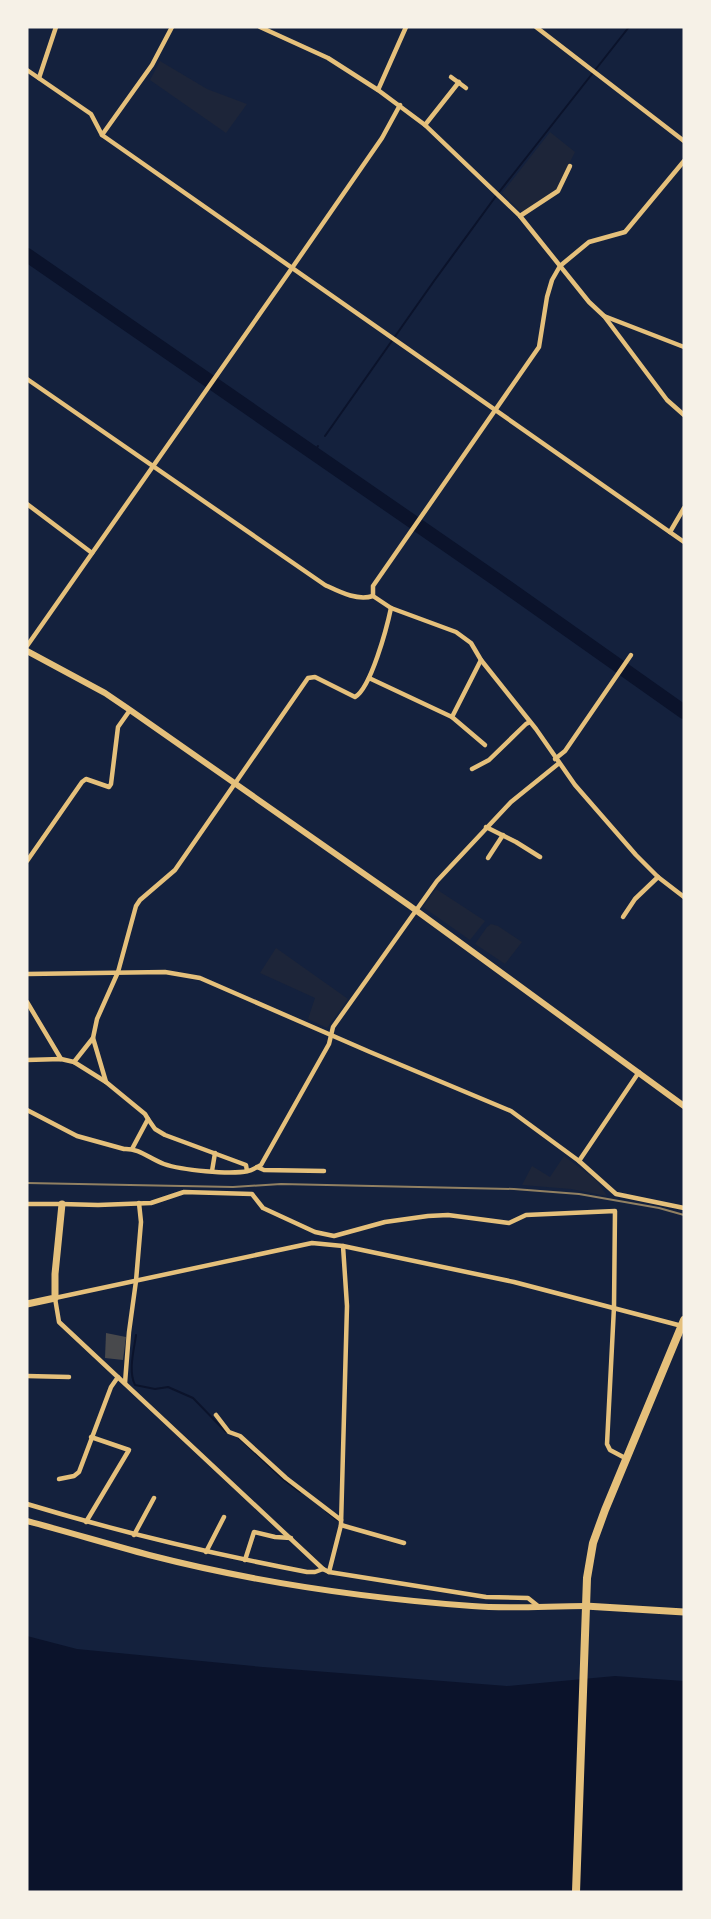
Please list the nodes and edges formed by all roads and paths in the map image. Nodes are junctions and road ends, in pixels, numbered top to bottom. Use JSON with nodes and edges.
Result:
{"nodes":[{"id":1,"x":57,"y":27,"type":"edge"},
{"id":2,"x":172,"y":27,"type":"edge"},
{"id":3,"x":260,"y":27,"type":"edge"},
{"id":4,"x":406,"y":27,"type":"edge"},
{"id":5,"x":536,"y":27,"type":"edge"},
{"id":6,"x":274,"y":30,"type":"edge"},
{"id":7,"x":27,"y":70,"type":"edge"},
{"id":8,"x":451,"y":76,"type":"dead end"},
{"id":9,"x":39,"y":78,"type":"junction"},
{"id":10,"x":459,"y":82,"type":"junction"},
{"id":11,"x":466,"y":88,"type":"dead end"},
{"id":12,"x":378,"y":90,"type":"junction"},
{"id":13,"x":400,"y":105,"type":"junction"},
{"id":14,"x":425,"y":125,"type":"junction"},
{"id":15,"x":102,"y":135,"type":"junction"},
{"id":16,"x":684,"y":141,"type":"edge"},
{"id":17,"x":684,"y":161,"type":"edge"},
{"id":18,"x":570,"y":166,"type":"dead end"},
{"id":19,"x":520,"y":216,"type":"junction"},
{"id":20,"x":560,"y":266,"type":"junction"},
{"id":21,"x":292,"y":268,"type":"junction"},
{"id":22,"x":604,"y":316,"type":"junction"},
{"id":23,"x":684,"y":346,"type":"edge"},
{"id":24,"x":27,"y":379,"type":"edge"},
{"id":25,"x":495,"y":410,"type":"junction"},
{"id":26,"x":684,"y":415,"type":"edge"},
{"id":27,"x":152,"y":466,"type":"junction"},
{"id":28,"x":27,"y":504,"type":"edge"},
{"id":29,"x":684,"y":508,"type":"edge"},
{"id":30,"x":670,"y":532,"type":"junction"},
{"id":31,"x":684,"y":542,"type":"edge"},
{"id":32,"x":92,"y":553,"type":"junction"},
{"id":33,"x":373,"y":596,"type":"junction"},
{"id":34,"x":392,"y":608,"type":"junction"},
{"id":35,"x":27,"y":646,"type":"edge"},
{"id":36,"x":27,"y":651,"type":"edge"},
{"id":37,"x":631,"y":655,"type":"dead end"},
{"id":38,"x":481,"y":660,"type":"junction"},
{"id":39,"x":369,"y":678,"type":"junction"},
{"id":40,"x":130,"y":710,"type":"junction"},
{"id":41,"x":452,"y":717,"type":"junction"},
{"id":42,"x":530,"y":722,"type":"junction"},
{"id":43,"x":482,"y":732,"type":"dead end"},
{"id":44,"x":477,"y":738,"type":"junction"},
{"id":45,"x":485,"y":744,"type":"dead end"},
{"id":46,"x":557,"y":762,"type":"junction"},
{"id":47,"x":472,"y":769,"type":"dead end"},
{"id":48,"x":236,"y":783,"type":"junction"},
{"id":49,"x":486,"y":827,"type":"junction"},
{"id":50,"x":503,"y":835,"type":"junction"},
{"id":51,"x":540,"y":856,"type":"dead end"},
{"id":52,"x":488,"y":858,"type":"dead end"},
{"id":53,"x":27,"y":861,"type":"edge"},
{"id":54,"x":658,"y":877,"type":"junction"},
{"id":55,"x":684,"y":897,"type":"edge"},
{"id":56,"x":416,"y":910,"type":"junction"},
{"id":57,"x":623,"y":917,"type":"dead end"},
{"id":58,"x":118,"y":972,"type":"junction"},
{"id":59,"x":27,"y":974,"type":"edge"},
{"id":60,"x":27,"y":1002,"type":"edge"},
{"id":61,"x":331,"y":1035,"type":"junction"},
{"id":62,"x":93,"y":1038,"type":"junction"},
{"id":63,"x":61,"y":1059,"type":"junction"},
{"id":64,"x":27,"y":1060,"type":"edge"},
{"id":65,"x":74,"y":1062,"type":"junction"},
{"id":66,"x":639,"y":1072,"type":"junction"},
{"id":67,"x":106,"y":1082,"type":"junction"},
{"id":68,"x":684,"y":1106,"type":"edge"},
{"id":69,"x":27,"y":1110,"type":"edge"},
{"id":70,"x":148,"y":1119,"type":"junction"},
{"id":71,"x":132,"y":1149,"type":"junction"},
{"id":72,"x":215,"y":1153,"type":"junction"},
{"id":73,"x":579,"y":1161,"type":"junction"},
{"id":74,"x":257,"y":1167,"type":"junction"},
{"id":75,"x":212,"y":1171,"type":"junction"},
{"id":76,"x":247,"y":1171,"type":"junction"},
{"id":77,"x":324,"y":1171,"type":"dead end"},
{"id":78,"x":62,"y":1203,"type":"junction"},
{"id":79,"x":139,"y":1203,"type":"junction"},
{"id":80,"x":27,"y":1204,"type":"edge"},
{"id":81,"x":684,"y":1208,"type":"edge"},
{"id":82,"x":334,"y":1236,"type":"junction"},
{"id":83,"x":333,"y":1245,"type":"junction"},
{"id":84,"x":343,"y":1246,"type":"junction"},
{"id":85,"x":136,"y":1281,"type":"junction"},
{"id":86,"x":55,"y":1298,"type":"junction"},
{"id":87,"x":27,"y":1304,"type":"edge"},
{"id":88,"x":614,"y":1307,"type":"junction"},
{"id":89,"x":683,"y":1324,"type":"edge"},
{"id":90,"x":27,"y":1376,"type":"edge"},
{"id":91,"x":69,"y":1377,"type":"dead end"},
{"id":92,"x":118,"y":1377,"type":"junction"},
{"id":93,"x":125,"y":1383,"type":"junction"},
{"id":94,"x":216,"y":1415,"type":"dead end"},
{"id":95,"x":91,"y":1437,"type":"junction"},
{"id":96,"x":627,"y":1459,"type":"junction"},
{"id":97,"x":59,"y":1479,"type":"dead end"},
{"id":98,"x":154,"y":1498,"type":"dead end"},
{"id":99,"x":27,"y":1504,"type":"edge"},
{"id":100,"x":224,"y":1517,"type":"dead end"},
{"id":101,"x":27,"y":1521,"type":"edge"},
{"id":102,"x":86,"y":1522,"type":"junction"},
{"id":103,"x":341,"y":1522,"type":"junction"},
{"id":104,"x":134,"y":1535,"type":"junction"},
{"id":105,"x":291,"y":1538,"type":"junction"},
{"id":106,"x":404,"y":1543,"type":"dead end"},
{"id":107,"x":206,"y":1552,"type":"junction"},
{"id":108,"x":245,"y":1560,"type":"junction"},
{"id":109,"x":323,"y":1569,"type":"junction"},
{"id":110,"x":329,"y":1572,"type":"junction"},
{"id":111,"x":538,"y":1606,"type":"junction"},
{"id":112,"x":585,"y":1606,"type":"junction"},
{"id":113,"x":684,"y":1612,"type":"edge"},
{"id":114,"x":576,"y":1892,"type":"edge"}],
"edges":[{"from":1,"to":9,"type":"street"},
{"from":2,"to":15,"type":"street"},
{"from":3,"to":6,"type":"street"},
{"from":4,"to":12,"type":"street"},
{"from":5,"to":16,"type":"street"},
{"from":6,"to":12,"type":"street"},
{"from":7,"to":9,"type":"street"},
{"from":8,"to":10,"type":"street"},
{"from":9,"to":15,"type":"street"},
{"from":10,"to":11,"type":"street"},
{"from":10,"to":14,"type":"street"},
{"from":12,"to":13,"type":"street"},
{"from":13,"to":14,"type":"street"},
{"from":13,"to":21,"type":"street"},
{"from":14,"to":19,"type":"street"},
{"from":15,"to":21,"type":"street"},
{"from":17,"to":20,"type":"street"},
{"from":18,"to":19,"type":"street"},
{"from":19,"to":20,"type":"street"},
{"from":20,"to":22,"type":"street"},
{"from":20,"to":25,"type":"street"},
{"from":21,"to":25,"type":"street"},
{"from":21,"to":27,"type":"street"},
{"from":22,"to":23,"type":"street"},
{"from":22,"to":26,"type":"street"},
{"from":24,"to":27,"type":"street"},
{"from":25,"to":30,"type":"street"},
{"from":25,"to":33,"type":"street"},
{"from":27,"to":32,"type":"street"},
{"from":27,"to":33,"type":"street"},
{"from":28,"to":32,"type":"street"},
{"from":29,"to":30,"type":"street"},
{"from":30,"to":31,"type":"street"},
{"from":32,"to":35,"type":"street"},
{"from":33,"to":34,"type":"street"},
{"from":34,"to":38,"type":"street"},
{"from":34,"to":39,"type":"street"},
{"from":36,"to":40,"type":"street"},
{"from":37,"to":46,"type":"street"},
{"from":38,"to":41,"type":"street"},
{"from":38,"to":42,"type":"street"},
{"from":39,"to":41,"type":"street"},
{"from":39,"to":48,"type":"street"},
{"from":40,"to":48,"type":"street"},
{"from":40,"to":53,"type":"street"},
{"from":41,"to":44,"type":"street"},
{"from":42,"to":46,"type":"street"},
{"from":42,"to":47,"type":"street"},
{"from":43,"to":44,"type":"street"},
{"from":44,"to":45,"type":"street"},
{"from":46,"to":49,"type":"street"},
{"from":46,"to":54,"type":"street"},
{"from":48,"to":56,"type":"street"},
{"from":48,"to":58,"type":"street"},
{"from":49,"to":50,"type":"street"},
{"from":49,"to":56,"type":"street"},
{"from":50,"to":51,"type":"street"},
{"from":50,"to":52,"type":"street"},
{"from":54,"to":55,"type":"street"},
{"from":54,"to":57,"type":"street"},
{"from":56,"to":61,"type":"street"},
{"from":56,"to":66,"type":"street"},
{"from":58,"to":59,"type":"street"},
{"from":58,"to":61,"type":"street"},
{"from":58,"to":62,"type":"street"},
{"from":60,"to":63,"type":"street"},
{"from":61,"to":73,"type":"street"},
{"from":61,"to":74,"type":"street"},
{"from":62,"to":65,"type":"street"},
{"from":62,"to":67,"type":"street"},
{"from":63,"to":64,"type":"street"},
{"from":63,"to":65,"type":"street"},
{"from":65,"to":67,"type":"street"},
{"from":66,"to":68,"type":"street"},
{"from":66,"to":73,"type":"street"},
{"from":67,"to":70,"type":"street"},
{"from":69,"to":71,"type":"street"},
{"from":70,"to":71,"type":"street"},
{"from":70,"to":72,"type":"street"},
{"from":71,"to":75,"type":"street"},
{"from":72,"to":75,"type":"street"},
{"from":72,"to":76,"type":"street"},
{"from":73,"to":81,"type":"street"},
{"from":74,"to":76,"type":"street"},
{"from":74,"to":77,"type":"street"},
{"from":75,"to":76,"type":"street"},
{"from":78,"to":79,"type":"street"},
{"from":78,"to":80,"type":"street"},
{"from":78,"to":86,"type":"main road"},
{"from":79,"to":82,"type":"street"},
{"from":79,"to":85,"type":"street"},
{"from":82,"to":83,"type":"street"},
{"from":82,"to":88,"type":"street"},
{"from":83,"to":84,"type":"street"},
{"from":83,"to":85,"type":"street"},
{"from":84,"to":88,"type":"street"},
{"from":84,"to":103,"type":"street"},
{"from":85,"to":86,"type":"street"},
{"from":85,"to":93,"type":"street"},
{"from":86,"to":87,"type":"main road"},
{"from":86,"to":92,"type":"street"},
{"from":88,"to":89,"type":"street"},
{"from":88,"to":96,"type":"street"},
{"from":89,"to":96,"type":"main road"},
{"from":90,"to":91,"type":"street"},
{"from":92,"to":93,"type":"street"},
{"from":92,"to":95,"type":"street"},
{"from":93,"to":105,"type":"street"},
{"from":94,"to":103,"type":"street"},
{"from":95,"to":97,"type":"street"},
{"from":95,"to":102,"type":"street"},
{"from":96,"to":112,"type":"main road"},
{"from":98,"to":104,"type":"street"},
{"from":99,"to":102,"type":"street"},
{"from":100,"to":107,"type":"street"},
{"from":101,"to":111,"type":"street"},
{"from":102,"to":104,"type":"street"},
{"from":103,"to":106,"type":"street"},
{"from":103,"to":110,"type":"street"},
{"from":104,"to":107,"type":"street"},
{"from":105,"to":108,"type":"street"},
{"from":105,"to":109,"type":"street"},
{"from":107,"to":108,"type":"street"},
{"from":108,"to":109,"type":"street"},
{"from":109,"to":110,"type":"street"},
{"from":110,"to":111,"type":"street"},
{"from":111,"to":112,"type":"street"},
{"from":112,"to":113,"type":"main road"},
{"from":112,"to":114,"type":"main road"}]}
